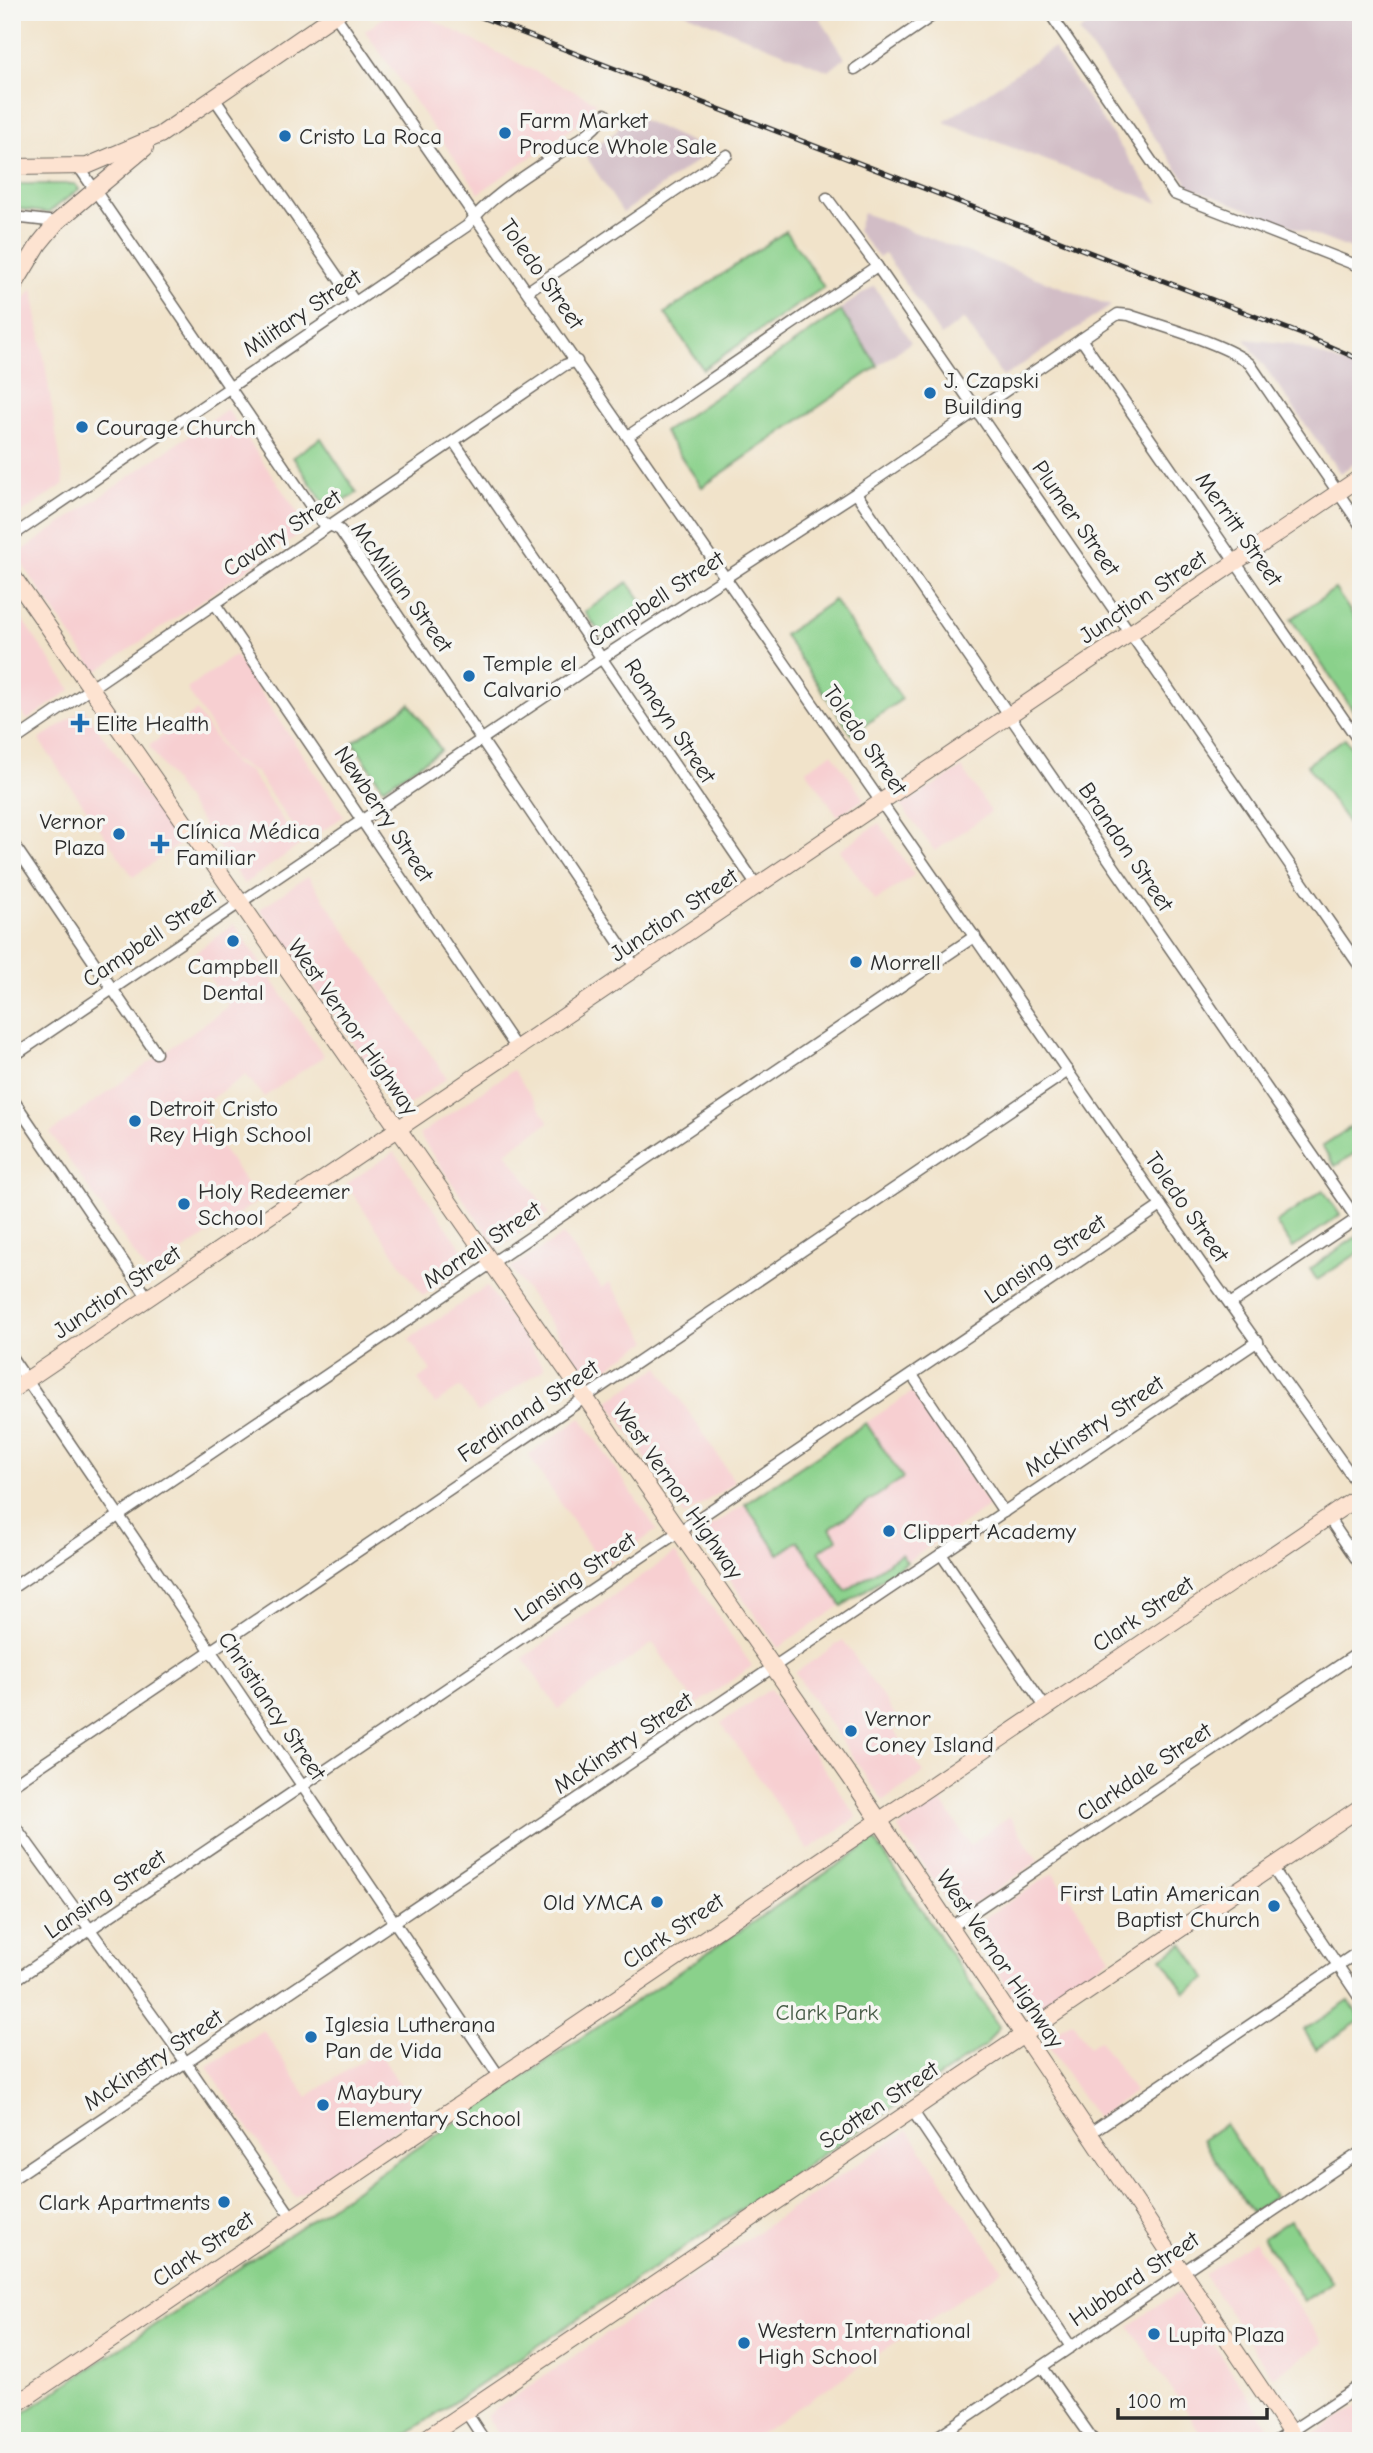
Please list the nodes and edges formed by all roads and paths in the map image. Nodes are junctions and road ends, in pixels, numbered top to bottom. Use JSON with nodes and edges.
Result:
{"nodes":[{"id":1,"x":938,"y":12,"type":"edge"},
{"id":2,"x":1049,"y":12,"type":"edge"},
{"id":3,"x":337,"y":14,"type":"edge"},
{"id":4,"x":855,"y":69,"type":"dead end"},
{"id":5,"x":214,"y":98,"type":"junction"},
{"id":6,"x":605,"y":114,"type":"dead end"},
{"id":7,"x":160,"y":135,"type":"junction"},
{"id":8,"x":727,"y":155,"type":"dead end"},
{"id":9,"x":12,"y":167,"type":"edge"},
{"id":10,"x":79,"y":167,"type":"junction"},
{"id":11,"x":94,"y":191,"type":"junction"},
{"id":12,"x":827,"y":198,"type":"dead end"},
{"id":13,"x":476,"y":215,"type":"junction"},
{"id":14,"x":12,"y":221,"type":"edge"},
{"id":15,"x":57,"y":222,"type":"junction"},
{"id":16,"x":877,"y":266,"type":"junction"},
{"id":17,"x":1361,"y":267,"type":"edge"},
{"id":18,"x":12,"y":289,"type":"edge"},
{"id":19,"x":528,"y":291,"type":"junction"},
{"id":20,"x":355,"y":302,"type":"junction"},
{"id":21,"x":1081,"y":340,"type":"junction"},
{"id":22,"x":577,"y":361,"type":"junction"},
{"id":23,"x":229,"y":387,"type":"junction"},
{"id":24,"x":977,"y":411,"type":"junction"},
{"id":25,"x":628,"y":436,"type":"junction"},
{"id":26,"x":454,"y":442,"type":"junction"},
{"id":27,"x":1361,"y":477,"type":"edge"},
{"id":28,"x":1337,"y":492,"type":"junction"},
{"id":29,"x":856,"y":493,"type":"junction"},
{"id":30,"x":330,"y":526,"type":"junction"},
{"id":31,"x":1361,"y":526,"type":"edge"},
{"id":32,"x":12,"y":536,"type":"edge"},
{"id":33,"x":1235,"y":562,"type":"junction"},
{"id":34,"x":12,"y":575,"type":"edge"},
{"id":35,"x":727,"y":578,"type":"junction"},
{"id":36,"x":215,"y":604,"type":"junction"},
{"id":37,"x":1130,"y":633,"type":"junction"},
{"id":38,"x":602,"y":658,"type":"junction"},
{"id":39,"x":90,"y":689,"type":"junction"},
{"id":40,"x":1009,"y":715,"type":"junction"},
{"id":41,"x":482,"y":739,"type":"junction"},
{"id":42,"x":12,"y":742,"type":"edge"},
{"id":43,"x":1361,"y":744,"type":"edge"},
{"id":44,"x":881,"y":802,"type":"junction"},
{"id":45,"x":362,"y":820,"type":"junction"},
{"id":46,"x":12,"y":842,"type":"edge"},
{"id":47,"x":757,"y":886,"type":"junction"},
{"id":48,"x":239,"y":903,"type":"junction"},
{"id":49,"x":975,"y":936,"type":"junction"},
{"id":50,"x":636,"y":968,"type":"junction"},
{"id":51,"x":1361,"y":968,"type":"edge"},
{"id":52,"x":113,"y":989,"type":"junction"},
{"id":53,"x":517,"y":1049,"type":"junction"},
{"id":54,"x":156,"y":1052,"type":"dead end"},
{"id":55,"x":12,"y":1057,"type":"edge"},
{"id":56,"x":1068,"y":1071,"type":"junction"},
{"id":57,"x":12,"y":1098,"type":"edge"},
{"id":58,"x":398,"y":1130,"type":"junction"},
{"id":59,"x":1161,"y":1206,"type":"junction"},
{"id":60,"x":1359,"y":1220,"type":"edge"},
{"id":61,"x":492,"y":1264,"type":"junction"},
{"id":62,"x":148,"y":1298,"type":"junction"},
{"id":63,"x":1230,"y":1304,"type":"junction"},
{"id":64,"x":1258,"y":1341,"type":"junction"},
{"id":65,"x":12,"y":1358,"type":"edge"},
{"id":66,"x":912,"y":1375,"type":"junction"},
{"id":67,"x":27,"y":1380,"type":"junction"},
{"id":68,"x":12,"y":1390,"type":"edge"},
{"id":69,"x":586,"y":1398,"type":"junction"},
{"id":70,"x":1361,"y":1489,"type":"edge"},
{"id":71,"x":1361,"y":1495,"type":"edge"},
{"id":72,"x":1004,"y":1512,"type":"junction"},
{"id":73,"x":118,"y":1516,"type":"junction"},
{"id":74,"x":1328,"y":1517,"type":"junction"},
{"id":75,"x":679,"y":1532,"type":"junction"},
{"id":76,"x":941,"y":1554,"type":"junction"},
{"id":77,"x":1361,"y":1566,"type":"edge"},
{"id":78,"x":12,"y":1588,"type":"edge"},
{"id":79,"x":1361,"y":1651,"type":"edge"},
{"id":80,"x":210,"y":1652,"type":"junction"},
{"id":81,"x":774,"y":1667,"type":"junction"},
{"id":82,"x":1045,"y":1707,"type":"junction"},
{"id":83,"x":12,"y":1785,"type":"edge"},
{"id":84,"x":302,"y":1787,"type":"junction"},
{"id":85,"x":1361,"y":1807,"type":"edge"},
{"id":86,"x":879,"y":1820,"type":"junction"},
{"id":87,"x":12,"y":1822,"type":"edge"},
{"id":88,"x":1272,"y":1867,"type":"junction"},
{"id":89,"x":395,"y":1923,"type":"junction"},
{"id":90,"x":951,"y":1927,"type":"junction"},
{"id":91,"x":90,"y":1929,"type":"junction"},
{"id":92,"x":1361,"y":1950,"type":"edge"},
{"id":93,"x":1338,"y":1966,"type":"junction"},
{"id":94,"x":12,"y":1982,"type":"edge"},
{"id":95,"x":1361,"y":2000,"type":"edge"},
{"id":96,"x":1024,"y":2035,"type":"junction"},
{"id":97,"x":186,"y":2063,"type":"junction"},
{"id":98,"x":499,"y":2076,"type":"junction"},
{"id":99,"x":912,"y":2110,"type":"junction"},
{"id":100,"x":1090,"y":2133,"type":"junction"},
{"id":101,"x":1361,"y":2152,"type":"edge"},
{"id":102,"x":12,"y":2179,"type":"edge"},
{"id":103,"x":291,"y":2216,"type":"junction"},
{"id":104,"x":1183,"y":2272,"type":"junction"},
{"id":105,"x":1071,"y":2347,"type":"junction"},
{"id":106,"x":1042,"y":2367,"type":"junction"},
{"id":107,"x":1361,"y":2385,"type":"edge"},
{"id":108,"x":12,"y":2407,"type":"edge"},
{"id":109,"x":466,"y":2412,"type":"junction"},
{"id":110,"x":1293,"y":2436,"type":"edge"},
{"id":111,"x":422,"y":2441,"type":"edge"},
{"id":112,"x":485,"y":2441,"type":"edge"},
{"id":113,"x":931,"y":2441,"type":"edge"},
{"id":114,"x":1094,"y":2441,"type":"edge"},
{"id":115,"x":1276,"y":2441,"type":"edge"}],
"edges":[{"from":1,"to":4,"type":"street"},
{"from":2,"to":17,"type":"street"},
{"from":3,"to":5,"type":"street"},
{"from":3,"to":13,"type":"street","name":"Toledo Street"},
{"from":5,"to":7,"type":"street"},
{"from":5,"to":20,"type":"street"},
{"from":6,"to":13,"type":"street","name":"Military Street"},
{"from":7,"to":10,"type":"street"},
{"from":7,"to":11,"type":"street"},
{"from":8,"to":19,"type":"street"},
{"from":9,"to":10,"type":"street"},
{"from":10,"to":11,"type":"street","name":"McMillan Street"},
{"from":11,"to":15,"type":"street"},
{"from":11,"to":23,"type":"street","name":"McMillan Street"},
{"from":12,"to":16,"type":"street","name":"Plumer Street"},
{"from":13,"to":19,"type":"street","name":"Toledo Street"},
{"from":13,"to":20,"type":"street","name":"Military Street"},
{"from":14,"to":15,"type":"street"},
{"from":15,"to":18,"type":"street"},
{"from":16,"to":24,"type":"street","name":"Plumer Street"},
{"from":16,"to":25,"type":"street"},
{"from":19,"to":22,"type":"street","name":"Toledo Street"},
{"from":20,"to":23,"type":"street","name":"Military Street"},
{"from":21,"to":24,"type":"street","name":"Campbell Street"},
{"from":21,"to":28,"type":"street","name":"Campbell Street"},
{"from":21,"to":33,"type":"street","name":"Merritt Street"},
{"from":22,"to":25,"type":"street","name":"Toledo Street"},
{"from":22,"to":26,"type":"street","name":"Cavalry Street"},
{"from":23,"to":30,"type":"street","name":"McMillan Street"},
{"from":23,"to":32,"type":"street","name":"Military Street"},
{"from":24,"to":29,"type":"street","name":"Campbell Street"},
{"from":24,"to":37,"type":"street","name":"Plumer Street"},
{"from":25,"to":35,"type":"street","name":"Toledo Street"},
{"from":26,"to":30,"type":"street","name":"Cavalry Street"},
{"from":26,"to":38,"type":"street","name":"Romeyn Street"},
{"from":27,"to":28,"type":"street","name":"Junction Street"},
{"from":28,"to":31,"type":"street"},
{"from":28,"to":33,"type":"street","name":"Junction Street"},
{"from":29,"to":35,"type":"street","name":"Campbell Street"},
{"from":29,"to":40,"type":"street","name":"Brandon Street"},
{"from":30,"to":36,"type":"street","name":"Cavalry Street"},
{"from":30,"to":41,"type":"street","name":"McMillan Street"},
{"from":33,"to":37,"type":"street","name":"Junction Street"},
{"from":33,"to":43,"type":"street","name":"Merritt Street"},
{"from":34,"to":39,"type":"street","name":"West Vernor Highway"},
{"from":35,"to":38,"type":"street","name":"Campbell Street"},
{"from":35,"to":44,"type":"street","name":"Toledo Street"},
{"from":36,"to":39,"type":"street","name":"Cavalry Street"},
{"from":36,"to":45,"type":"street","name":"Newberry Street"},
{"from":37,"to":40,"type":"street","name":"Junction Street"},
{"from":37,"to":51,"type":"street","name":"Plumer Street"},
{"from":38,"to":41,"type":"street","name":"Campbell Street"},
{"from":38,"to":47,"type":"street","name":"Romeyn Street"},
{"from":39,"to":42,"type":"street","name":"Cavalry Street"},
{"from":39,"to":48,"type":"street","name":"West Vernor Highway"},
{"from":40,"to":44,"type":"street","name":"Junction Street"},
{"from":40,"to":60,"type":"street","name":"Brandon Street"},
{"from":41,"to":45,"type":"street","name":"Campbell Street"},
{"from":41,"to":50,"type":"street","name":"McMillan Street"},
{"from":44,"to":47,"type":"street","name":"Junction Street"},
{"from":44,"to":49,"type":"street","name":"Toledo Street"},
{"from":45,"to":48,"type":"street","name":"Campbell Street"},
{"from":45,"to":53,"type":"street","name":"Newberry Street"},
{"from":46,"to":52,"type":"street"},
{"from":47,"to":50,"type":"street","name":"Junction Street"},
{"from":48,"to":52,"type":"street","name":"Campbell Street"},
{"from":48,"to":58,"type":"street","name":"West Vernor Highway"},
{"from":49,"to":56,"type":"street","name":"Toledo Street"},
{"from":49,"to":61,"type":"street","name":"Morrell Street"},
{"from":50,"to":53,"type":"street","name":"Junction Street"},
{"from":52,"to":54,"type":"street"},
{"from":52,"to":55,"type":"street","name":"Campbell Street"},
{"from":53,"to":58,"type":"street","name":"Junction Street"},
{"from":56,"to":59,"type":"street","name":"Toledo Street"},
{"from":56,"to":69,"type":"street","name":"Ferdinand Street"},
{"from":57,"to":62,"type":"street"},
{"from":58,"to":61,"type":"street","name":"West Vernor Highway"},
{"from":58,"to":62,"type":"street","name":"Junction Street"},
{"from":59,"to":63,"type":"street","name":"Toledo Street"},
{"from":59,"to":66,"type":"street","name":"Lansing Street"},
{"from":60,"to":63,"type":"street"},
{"from":61,"to":69,"type":"street","name":"West Vernor Highway"},
{"from":61,"to":73,"type":"street","name":"Morrell Street"},
{"from":62,"to":67,"type":"street","name":"Junction Street"},
{"from":63,"to":64,"type":"street","name":"Toledo Street"},
{"from":64,"to":70,"type":"street","name":"Toledo Street"},
{"from":64,"to":72,"type":"street","name":"McKinstry Street"},
{"from":65,"to":67,"type":"street","name":"Christiancy Street"},
{"from":66,"to":72,"type":"street"},
{"from":66,"to":75,"type":"street","name":"Lansing Street"},
{"from":67,"to":68,"type":"street","name":"Junction Street"},
{"from":67,"to":73,"type":"street","name":"Christiancy Street"},
{"from":69,"to":75,"type":"street","name":"West Vernor Highway"},
{"from":69,"to":80,"type":"street","name":"Ferdinand Street"},
{"from":71,"to":74,"type":"street","name":"Clark Street"},
{"from":72,"to":76,"type":"street","name":"McKinstry Street"},
{"from":73,"to":78,"type":"street","name":"Morrell Street"},
{"from":73,"to":80,"type":"street","name":"Christiancy Street"},
{"from":74,"to":77,"type":"street"},
{"from":74,"to":82,"type":"street","name":"Clark Street"},
{"from":75,"to":81,"type":"street","name":"West Vernor Highway"},
{"from":75,"to":84,"type":"street","name":"Lansing Street"},
{"from":76,"to":81,"type":"street","name":"McKinstry Street"},
{"from":76,"to":82,"type":"street"},
{"from":79,"to":90,"type":"street","name":"Clarkdale Street"},
{"from":80,"to":83,"type":"street","name":"Ferdinand Street"},
{"from":80,"to":84,"type":"street","name":"Christiancy Street"},
{"from":81,"to":86,"type":"street","name":"West Vernor Highway"},
{"from":81,"to":89,"type":"street","name":"McKinstry Street"},
{"from":82,"to":86,"type":"street","name":"Clark Street"},
{"from":84,"to":89,"type":"street","name":"Christiancy Street"},
{"from":84,"to":91,"type":"street","name":"Lansing Street"},
{"from":85,"to":88,"type":"street","name":"Scotten Street"},
{"from":86,"to":90,"type":"street","name":"West Vernor Highway"},
{"from":86,"to":98,"type":"street","name":"Clark Street"},
{"from":87,"to":91,"type":"street"},
{"from":88,"to":93,"type":"street"},
{"from":88,"to":96,"type":"street","name":"Scotten Street"},
{"from":89,"to":97,"type":"street","name":"McKinstry Street"},
{"from":89,"to":98,"type":"street","name":"Christiancy Street"},
{"from":90,"to":96,"type":"street","name":"West Vernor Highway"},
{"from":91,"to":94,"type":"street","name":"Lansing Street"},
{"from":91,"to":97,"type":"street"},
{"from":92,"to":93,"type":"street"},
{"from":93,"to":95,"type":"street"},
{"from":93,"to":100,"type":"street"},
{"from":96,"to":99,"type":"street","name":"Scotten Street"},
{"from":96,"to":100,"type":"street","name":"West Vernor Highway"},
{"from":97,"to":102,"type":"street","name":"McKinstry Street"},
{"from":97,"to":103,"type":"street"},
{"from":98,"to":103,"type":"street","name":"Clark Street"},
{"from":99,"to":105,"type":"street"},
{"from":99,"to":109,"type":"street","name":"Scotten Street"},
{"from":100,"to":104,"type":"street","name":"West Vernor Highway"},
{"from":101,"to":104,"type":"street","name":"Hubbard Street"},
{"from":103,"to":108,"type":"street","name":"Clark Street"},
{"from":104,"to":105,"type":"street","name":"Hubbard Street"},
{"from":104,"to":110,"type":"street","name":"West Vernor Highway"},
{"from":105,"to":106,"type":"street","name":"Hubbard Street"},
{"from":106,"to":113,"type":"street","name":"Hubbard Street"},
{"from":106,"to":114,"type":"street"},
{"from":107,"to":110,"type":"street"},
{"from":109,"to":111,"type":"street","name":"Scotten Street"},
{"from":109,"to":112,"type":"street"},
{"from":110,"to":115,"type":"street"}]}
